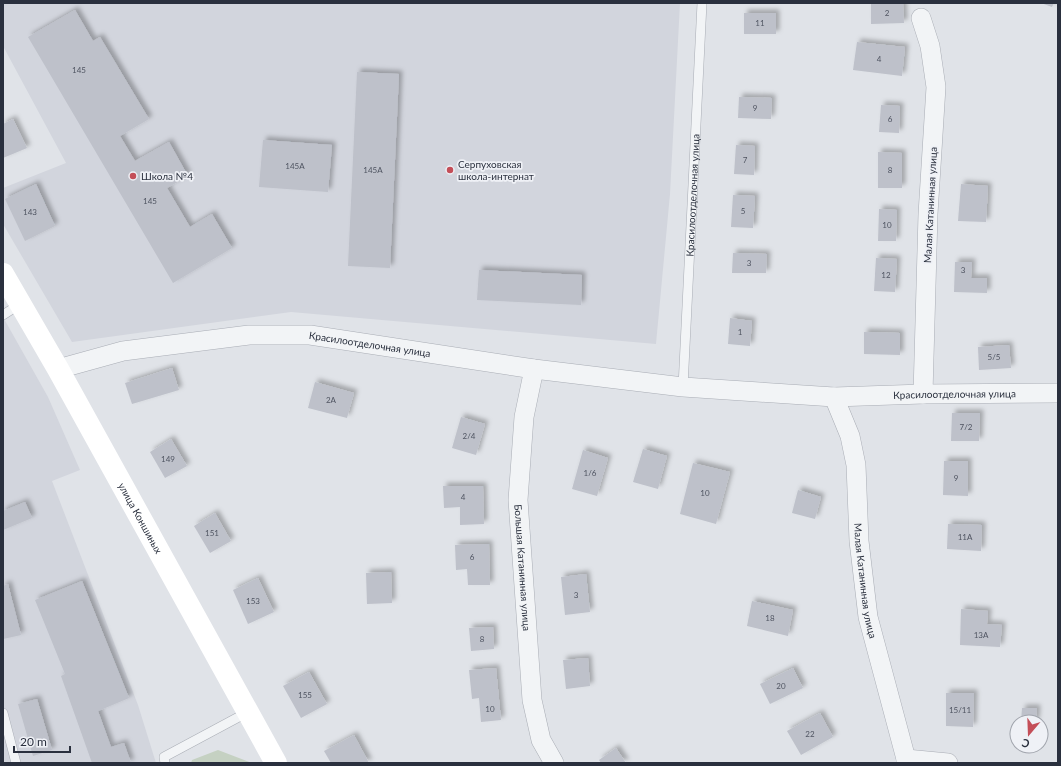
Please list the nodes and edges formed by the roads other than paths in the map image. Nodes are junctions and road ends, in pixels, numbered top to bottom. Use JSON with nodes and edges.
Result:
{"nodes":[{"id":1,"x":702,"y":3,"type":"edge"},
{"id":2,"x":921,"y":18,"type":"dead end"},
{"id":3,"x":3,"y":274,"type":"edge"},
{"id":4,"x":12,"y":309,"type":"edge"},
{"id":5,"x":58,"y":369,"type":"junction"},
{"id":6,"x":534,"y":369,"type":"junction"},
{"id":7,"x":684,"y":387,"type":"junction"},
{"id":8,"x":1058,"y":393,"type":"edge"},
{"id":9,"x":923,"y":394,"type":"junction"},
{"id":10,"x":834,"y":397,"type":"junction"},
{"id":11,"x":248,"y":712,"type":"junction"},
{"id":12,"x":3,"y":713,"type":"edge"},
{"id":13,"x":906,"y":761,"type":"edge"},
{"id":14,"x":16,"y":763,"type":"edge"},
{"id":15,"x":165,"y":763,"type":"edge"},
{"id":16,"x":276,"y":763,"type":"edge"},
{"id":17,"x":554,"y":763,"type":"edge"},
{"id":18,"x":948,"y":763,"type":"edge"}],
"edges":[{"from":1,"to":7,"type":"lane","name":"Красилоотделочная улица"},
{"from":2,"to":9,"type":"street","name":"Малая Катанинная улица"},
{"from":3,"to":4,"type":"main road","name":"улица Коншиных"},
{"from":4,"to":5,"type":"main road","name":"улица Коншиных"},
{"from":5,"to":6,"type":"street","name":"Красилоотделочная улица"},
{"from":5,"to":11,"type":"main road","name":"улица Коншиных"},
{"from":6,"to":7,"type":"street","name":"Красилоотделочная улица"},
{"from":6,"to":17,"type":"street","name":"Большая Катанинная улица"},
{"from":7,"to":10,"type":"street","name":"Красилоотделочная улица"},
{"from":8,"to":9,"type":"street","name":"Красилоотделочная улица"},
{"from":9,"to":10,"type":"street","name":"Красилоотделочная улица"},
{"from":10,"to":13,"type":"street","name":"Малая Катанинная улица"},
{"from":11,"to":15,"type":"lane"},
{"from":11,"to":16,"type":"main road","name":"улица Коншиных"},
{"from":12,"to":14,"type":"lane"},
{"from":13,"to":18,"type":"street"}]}
